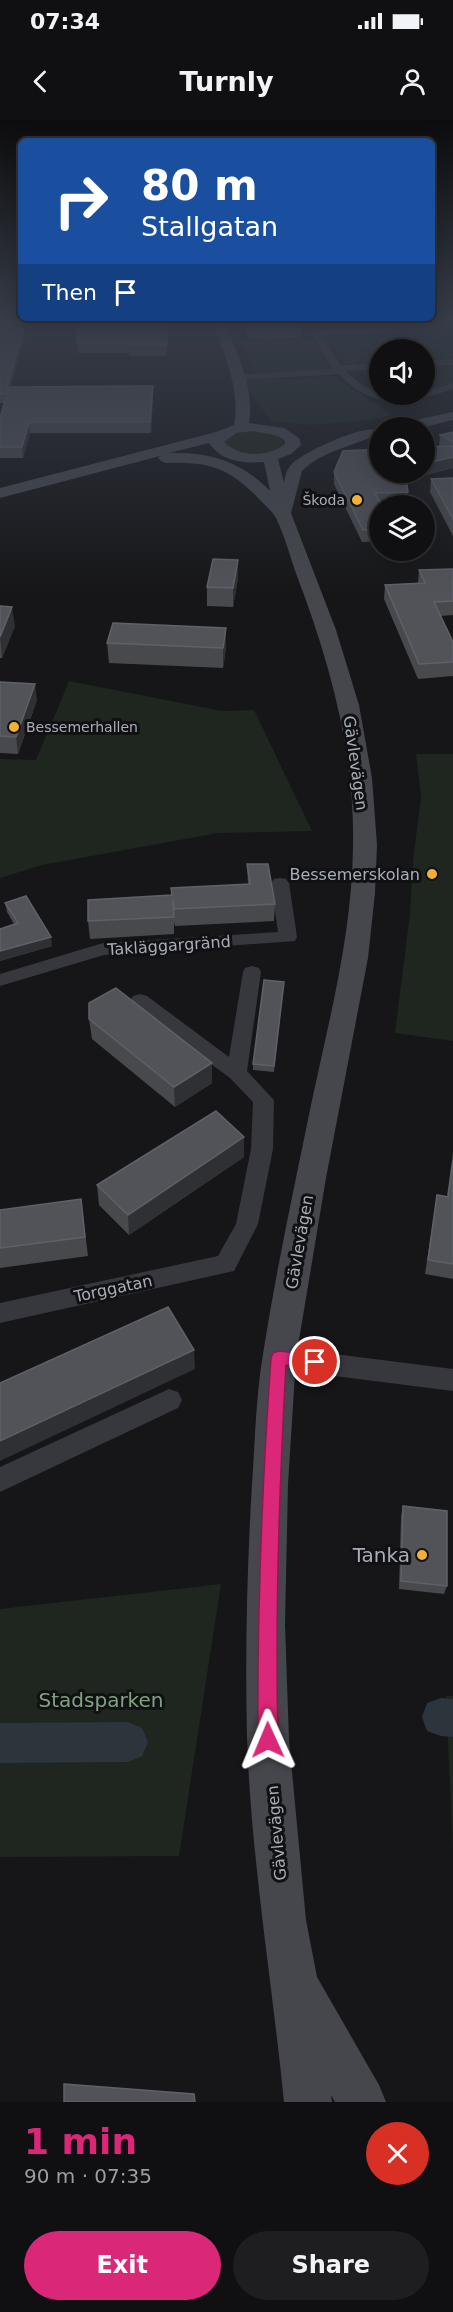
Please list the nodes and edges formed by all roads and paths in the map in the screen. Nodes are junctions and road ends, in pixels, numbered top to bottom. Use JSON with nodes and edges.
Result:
{"nodes":[{"id":1,"x":242,"y":410,"type":"edge"},
{"id":2,"x":263,"y":410,"type":"edge"},
{"id":3,"x":453,"y":416,"type":"edge"},
{"id":4,"x":435,"y":420,"type":"edge"},
{"id":5,"x":241,"y":428,"type":"junction"},
{"id":6,"x":273,"y":429,"type":"junction"},
{"id":7,"x":369,"y":432,"type":"edge"},
{"id":8,"x":369,"y":433,"type":"edge"},
{"id":9,"x":369,"y":434,"type":"edge"},
{"id":10,"x":323,"y":435,"type":"dead end"},
{"id":11,"x":308,"y":436,"type":"dead end"},
{"id":12,"x":220,"y":441,"type":"junction"},
{"id":13,"x":291,"y":443,"type":"junction"},
{"id":14,"x":234,"y":455,"type":"junction"},
{"id":15,"x":270,"y":456,"type":"junction"},
{"id":16,"x":87,"y":469,"type":"junction"},
{"id":17,"x":0,"y":493,"type":"edge"},
{"id":18,"x":283,"y":515,"type":"junction"},
{"id":19,"x":280,"y":883,"type":"dead end"},
{"id":20,"x":252,"y":972,"type":"dead end"},
{"id":21,"x":0,"y":980,"type":"edge"},
{"id":22,"x":140,"y":1001,"type":"dead end"},
{"id":23,"x":237,"y":1073,"type":"junction"},
{"id":24,"x":0,"y":1313,"type":"edge"},
{"id":25,"x":279,"y":1358,"type":"junction"},
{"id":26,"x":453,"y":1380,"type":"edge"},
{"id":27,"x":170,"y":1400,"type":"dead end"},
{"id":28,"x":0,"y":1480,"type":"edge"},
{"id":29,"x":295,"y":1984,"type":"junction"},
{"id":30,"x":308,"y":2102,"type":"edge"},
{"id":31,"x":362,"y":2102,"type":"edge"}],
"edges":[{"from":1,"to":5,"type":"main road"},
{"from":2,"to":6,"type":"main road"},
{"from":3,"to":4,"type":"main road"},
{"from":5,"to":6,"type":"main road"},
{"from":5,"to":12,"type":"main road"},
{"from":6,"to":13,"type":"main road"},
{"from":7,"to":10,"type":"main road"},
{"from":8,"to":13,"type":"main road"},
{"from":9,"to":18,"type":"main road"},
{"from":11,"to":13,"type":"main road"},
{"from":12,"to":14,"type":"main road","name":"Gävlevägen"},
{"from":12,"to":16,"type":"main road"},
{"from":13,"to":15,"type":"main road","name":"Gävlevägen"},
{"from":14,"to":15,"type":"main road","name":"Gävlevägen"},
{"from":14,"to":18,"type":"main road","name":"Gävlevägen"},
{"from":15,"to":18,"type":"main road","name":"Gävlevägen"},
{"from":16,"to":17,"type":"main road"},
{"from":16,"to":18,"type":"main road"},
{"from":18,"to":25,"type":"main road","name":"Gävlevägen"},
{"from":19,"to":21,"type":"street","name":"Takläggargränd"},
{"from":20,"to":23,"type":"street"},
{"from":22,"to":23,"type":"street"},
{"from":23,"to":24,"type":"street","name":"Torggatan"},
{"from":25,"to":26,"type":"street"},
{"from":25,"to":29,"type":"main road","name":"Gävlevägen"},
{"from":27,"to":28,"type":"street"},
{"from":29,"to":30,"type":"main road","name":"Gävlevägen"},
{"from":29,"to":31,"type":"main road","name":"Gävlevägen"}]}
